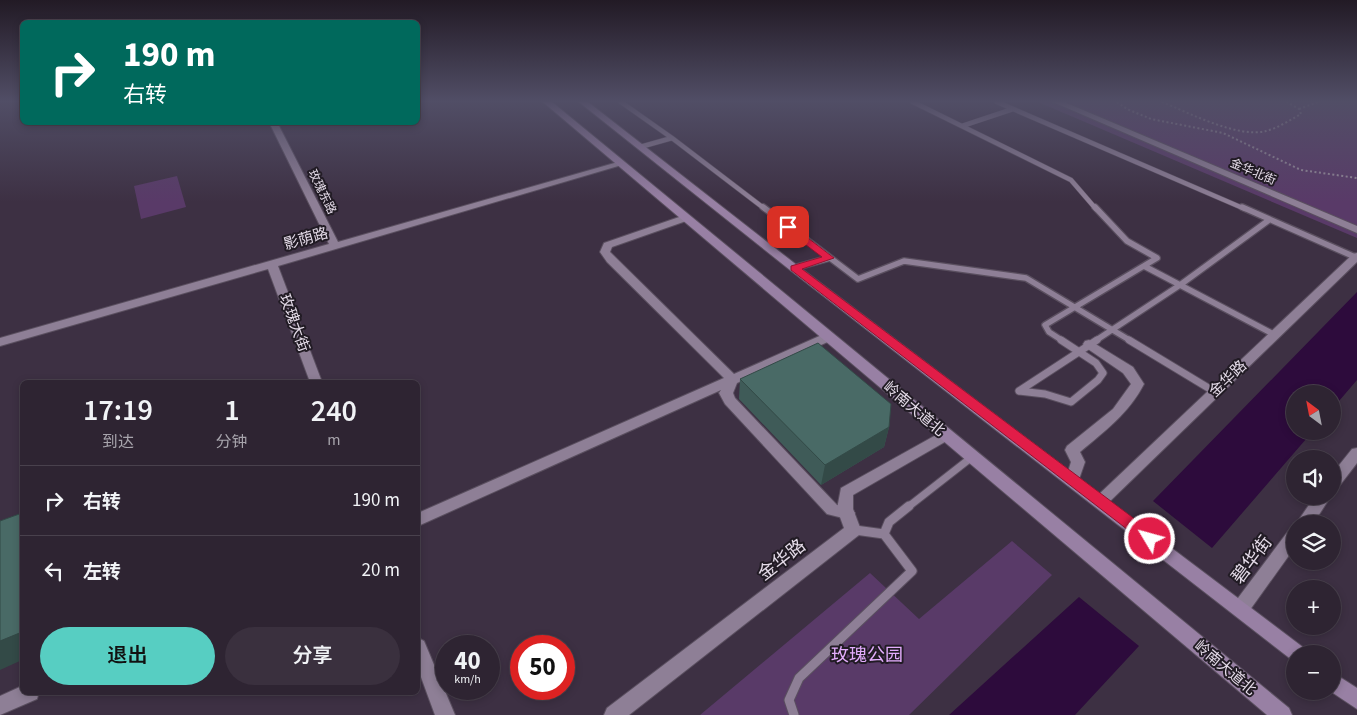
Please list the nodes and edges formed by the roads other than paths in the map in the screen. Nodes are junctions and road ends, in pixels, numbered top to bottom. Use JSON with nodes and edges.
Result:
{"nodes":[{"id":1,"x":280,"y":135,"type":"edge"},
{"id":2,"x":587,"y":135,"type":"edge"},
{"id":3,"x":625,"y":135,"type":"edge"},
{"id":4,"x":668,"y":135,"type":"edge"},
{"id":5,"x":981,"y":135,"type":"edge"},
{"id":6,"x":1078,"y":135,"type":"edge"},
{"id":7,"x":1135,"y":135,"type":"edge"},
{"id":8,"x":672,"y":138,"type":"junction"},
{"id":9,"x":640,"y":147,"type":"junction"},
{"id":10,"x":621,"y":164,"type":"junction"},
{"id":11,"x":685,"y":218,"type":"junction"},
{"id":12,"x":1269,"y":220,"type":"junction"},
{"id":13,"x":1357,"y":230,"type":"edge"},
{"id":14,"x":334,"y":246,"type":"junction"},
{"id":15,"x":1356,"y":257,"type":"edge"},
{"id":16,"x":829,"y":258,"type":"junction"},
{"id":17,"x":272,"y":264,"type":"junction"},
{"id":18,"x":1144,"y":266,"type":"junction"},
{"id":19,"x":794,"y":268,"type":"junction"},
{"id":20,"x":1180,"y":285,"type":"junction"},
{"id":21,"x":1075,"y":308,"type":"junction"},
{"id":22,"x":1112,"y":329,"type":"junction"},
{"id":23,"x":1274,"y":335,"type":"junction"},
{"id":24,"x":828,"y":337,"type":"junction"},
{"id":25,"x":0,"y":342,"type":"edge"},
{"id":26,"x":1084,"y":348,"type":"junction"},
{"id":27,"x":732,"y":379,"type":"junction"},
{"id":28,"x":315,"y":380,"type":"edge"},
{"id":29,"x":1215,"y":392,"type":"junction"},
{"id":30,"x":945,"y":435,"type":"junction"},
{"id":31,"x":1357,"y":453,"type":"edge"},
{"id":32,"x":972,"y":457,"type":"junction"},
{"id":33,"x":1341,"y":473,"type":"edge"},
{"id":34,"x":1072,"y":481,"type":"junction"},
{"id":35,"x":1100,"y":502,"type":"junction"},
{"id":36,"x":847,"y":513,"type":"junction"},
{"id":37,"x":420,"y":519,"type":"edge"},
{"id":38,"x":853,"y":530,"type":"junction"},
{"id":39,"x":884,"y":534,"type":"junction"},
{"id":40,"x":1286,"y":548,"type":"edge"},
{"id":41,"x":1241,"y":608,"type":"junction"},
{"id":42,"x":1287,"y":645,"type":"edge"},
{"id":43,"x":420,"y":652,"type":"edge"},
{"id":44,"x":1341,"y":688,"type":"edge"},
{"id":45,"x":24,"y":695,"type":"edge"},
{"id":46,"x":1357,"y":700,"type":"edge"},
{"id":47,"x":0,"y":706,"type":"edge"},
{"id":48,"x":445,"y":715,"type":"edge"},
{"id":49,"x":614,"y":715,"type":"edge"},
{"id":50,"x":794,"y":715,"type":"edge"},
{"id":51,"x":1282,"y":715,"type":"edge"}],
"edges":[{"from":1,"to":14,"type":"street","name":"玫瑰东路"},
{"from":2,"to":10,"type":"main road","name":"岭南大道北"},
{"from":3,"to":9,"type":"main road"},
{"from":4,"to":8,"type":"lane"},
{"from":5,"to":18,"type":"lane"},
{"from":6,"to":12,"type":"lane"},
{"from":7,"to":13,"type":"street","name":"金华北街"},
{"from":8,"to":9,"type":"lane"},
{"from":8,"to":16,"type":"lane"},
{"from":9,"to":19,"type":"main road"},
{"from":10,"to":11,"type":"main road","name":"岭南大道北"},
{"from":10,"to":14,"type":"street","name":"影荫路"},
{"from":11,"to":24,"type":"main road","name":"岭南大道北"},
{"from":11,"to":27,"type":"street"},
{"from":12,"to":15,"type":"lane"},
{"from":12,"to":20,"type":"lane"},
{"from":14,"to":17,"type":"street","name":"影荫路"},
{"from":15,"to":23,"type":"street","name":"金华路"},
{"from":16,"to":19,"type":"street"},
{"from":16,"to":21,"type":"lane"},
{"from":17,"to":25,"type":"street","name":"影荫路"},
{"from":17,"to":28,"type":"street","name":"玫瑰大街"},
{"from":18,"to":20,"type":"lane"},
{"from":18,"to":21,"type":"lane"},
{"from":19,"to":34,"type":"main road"},
{"from":20,"to":22,"type":"lane"},
{"from":20,"to":23,"type":"lane"},
{"from":21,"to":22,"type":"lane"},
{"from":21,"to":26,"type":"lane"},
{"from":22,"to":26,"type":"lane"},
{"from":22,"to":29,"type":"lane"},
{"from":23,"to":29,"type":"street","name":"金华路"},
{"from":24,"to":27,"type":"street"},
{"from":24,"to":30,"type":"main road","name":"岭南大道北"},
{"from":26,"to":26,"type":"lane"},
{"from":26,"to":34,"type":"street"},
{"from":27,"to":36,"type":"street"},
{"from":27,"to":37,"type":"street"},
{"from":29,"to":35,"type":"street","name":"金华路"},
{"from":30,"to":32,"type":"main road","name":"岭南大道北"},
{"from":30,"to":36,"type":"street"},
{"from":31,"to":33,"type":"street"},
{"from":32,"to":39,"type":"lane"},
{"from":32,"to":51,"type":"main road","name":"岭南大道北"},
{"from":34,"to":35,"type":"main road"},
{"from":35,"to":41,"type":"main road"},
{"from":36,"to":38,"type":"street"},
{"from":38,"to":39,"type":"lane"},
{"from":38,"to":49,"type":"street","name":"金华路"},
{"from":39,"to":50,"type":"lane"},
{"from":40,"to":41,"type":"street","name":"碧华街"},
{"from":41,"to":42,"type":"main road"},
{"from":43,"to":48,"type":"street"},
{"from":44,"to":46,"type":"main road"},
{"from":45,"to":47,"type":"street"}]}
